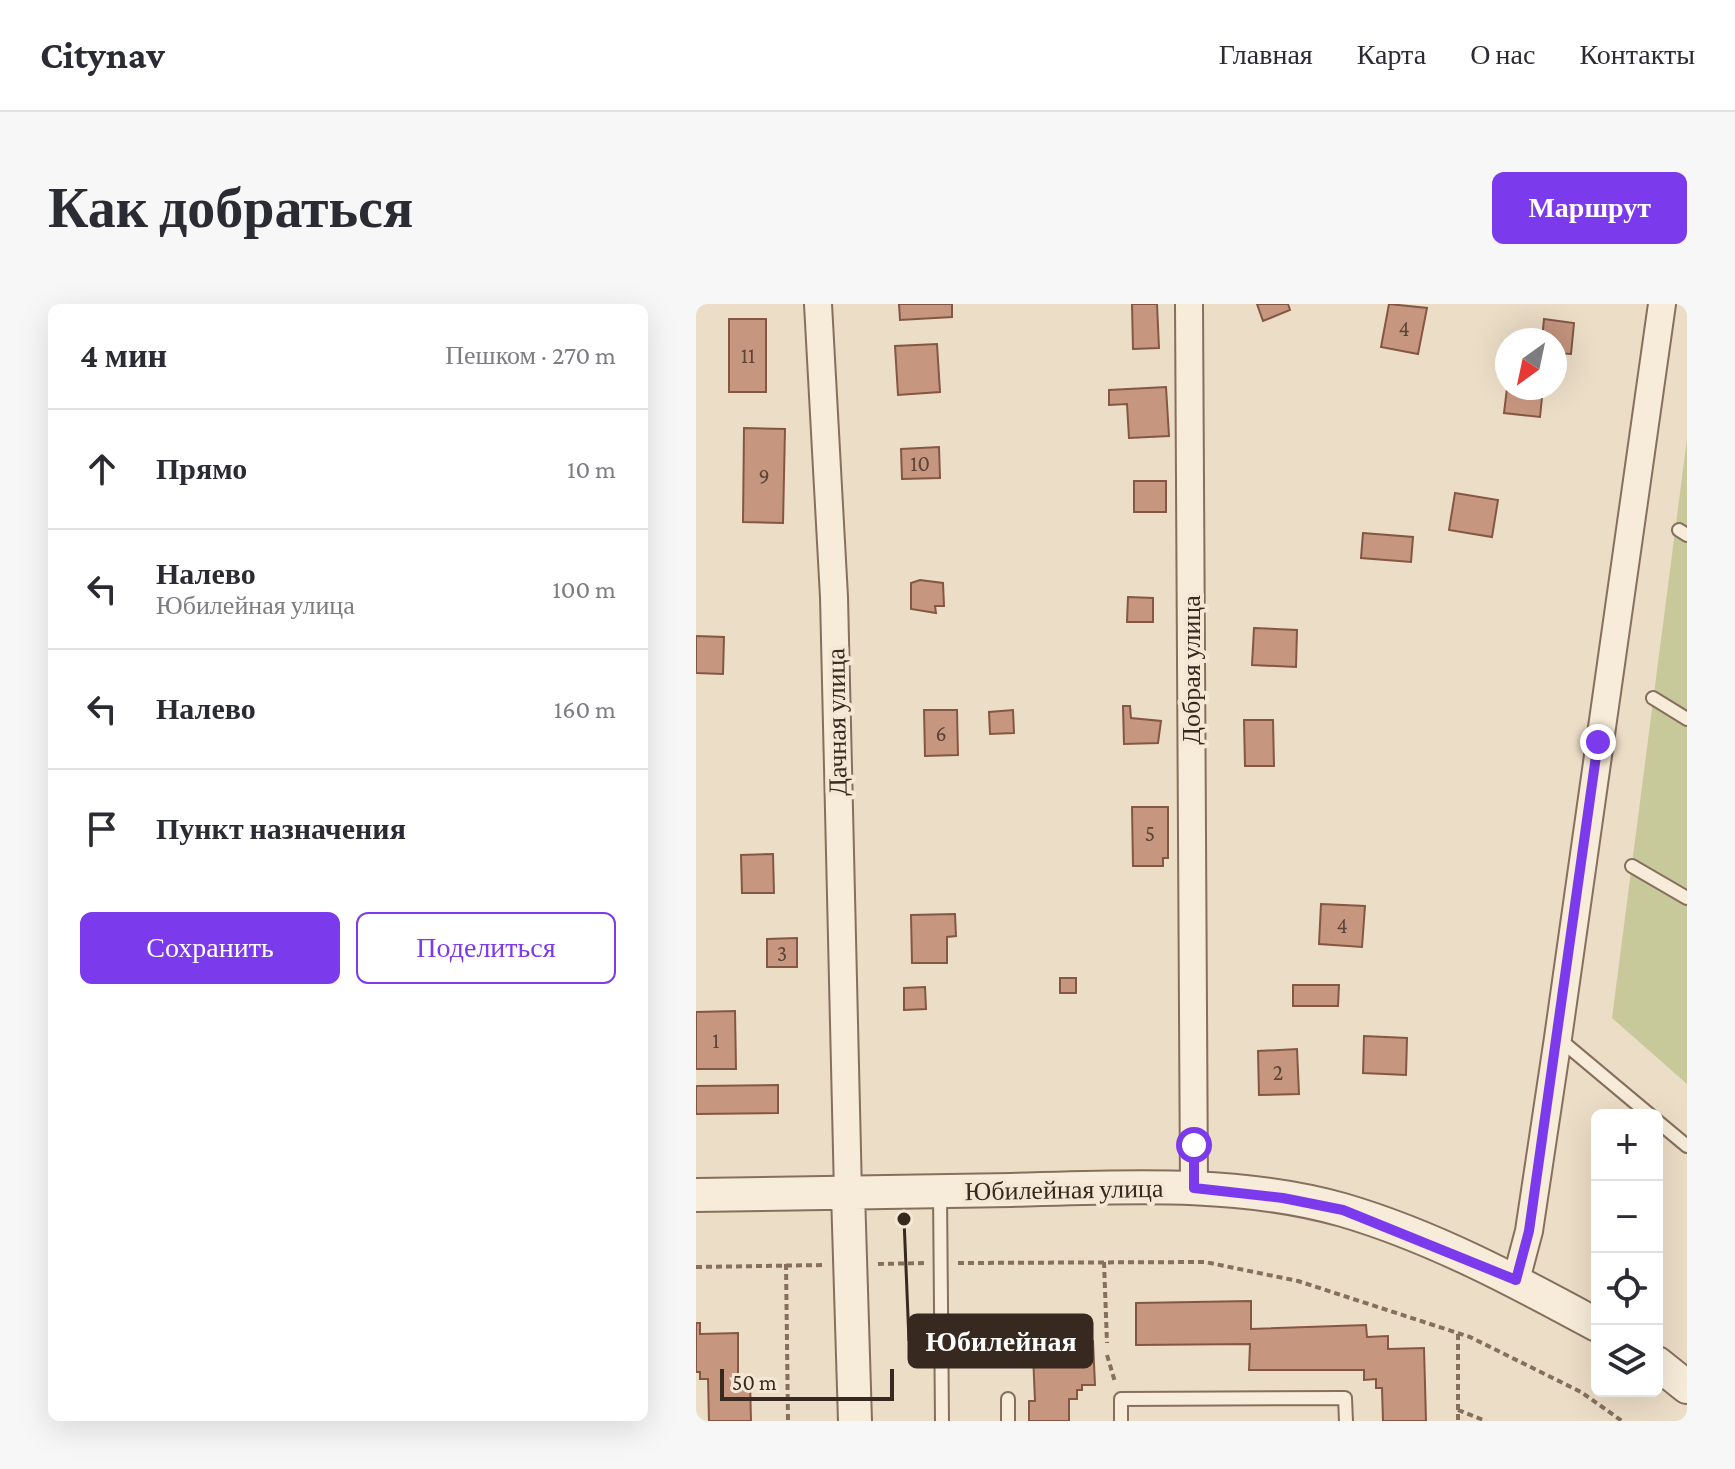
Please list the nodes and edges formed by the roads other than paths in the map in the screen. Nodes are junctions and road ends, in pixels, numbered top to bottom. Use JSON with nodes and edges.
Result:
{"nodes":[{"id":1,"x":818,"y":304,"type":"edge"},
{"id":2,"x":1189,"y":304,"type":"edge"},
{"id":3,"x":1662,"y":304,"type":"edge"},
{"id":4,"x":1653,"y":698,"type":"dead end"},
{"id":5,"x":1687,"y":719,"type":"edge"},
{"id":6,"x":1632,"y":866,"type":"dead end"},
{"id":7,"x":1687,"y":898,"type":"edge"},
{"id":8,"x":1558,"y":1038,"type":"junction"},
{"id":9,"x":1643,"y":1109,"type":"edge"},
{"id":10,"x":1663,"y":1126,"type":"edge"},
{"id":11,"x":1687,"y":1146,"type":"edge"},
{"id":12,"x":1194,"y":1188,"type":"junction"},
{"id":13,"x":940,"y":1192,"type":"junction"},
{"id":14,"x":848,"y":1193,"type":"junction"},
{"id":15,"x":696,"y":1195,"type":"edge"},
{"id":16,"x":1516,"y":1280,"type":"junction"},
{"id":17,"x":1591,"y":1322,"type":"edge"},
{"id":18,"x":1663,"y":1368,"type":"edge"},
{"id":19,"x":1687,"y":1387,"type":"edge"},
{"id":20,"x":1008,"y":1399,"type":"dead end"},
{"id":21,"x":855,"y":1421,"type":"edge"},
{"id":22,"x":942,"y":1421,"type":"edge"},
{"id":23,"x":1008,"y":1421,"type":"edge"},
{"id":24,"x":1121,"y":1421,"type":"edge"},
{"id":25,"x":1346,"y":1421,"type":"edge"}],
"edges":[{"from":1,"to":14,"type":"street","name":"Дачная улица"},
{"from":2,"to":12,"type":"street","name":"Добрая улица"},
{"from":3,"to":8,"type":"street"},
{"from":4,"to":5,"type":"lane"},
{"from":6,"to":7,"type":"lane"},
{"from":8,"to":9,"type":"lane"},
{"from":8,"to":16,"type":"street"},
{"from":10,"to":11,"type":"lane"},
{"from":12,"to":13,"type":"street","name":"Юбилейная улица"},
{"from":12,"to":16,"type":"street","name":"Юбилейная улица"},
{"from":13,"to":14,"type":"street","name":"Юбилейная улица"},
{"from":13,"to":22,"type":"lane"},
{"from":14,"to":15,"type":"street","name":"Юбилейная улица"},
{"from":14,"to":21,"type":"street"},
{"from":16,"to":17,"type":"street","name":"Юбилейная улица"},
{"from":18,"to":19,"type":"street"},
{"from":20,"to":23,"type":"lane"},
{"from":24,"to":25,"type":"lane"}]}
